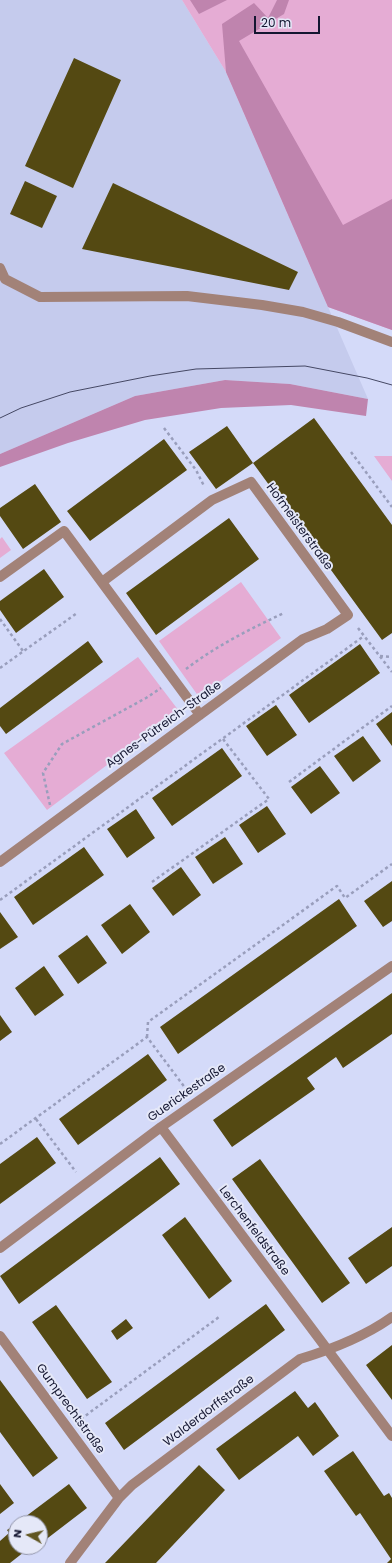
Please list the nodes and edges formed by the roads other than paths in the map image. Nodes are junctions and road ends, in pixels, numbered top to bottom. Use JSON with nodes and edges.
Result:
{"nodes":[{"id":1,"x":0,"y":268,"type":"edge"},
{"id":2,"x":392,"y":342,"type":"edge"},
{"id":3,"x":0,"y":577,"type":"edge"},
{"id":4,"x":102,"y":582,"type":"junction"},
{"id":5,"x":348,"y":615,"type":"joint"},
{"id":6,"x":200,"y":715,"type":"junction"},
{"id":7,"x":0,"y":862,"type":"edge"},
{"id":8,"x":392,"y":966,"type":"edge"},
{"id":9,"x":161,"y":1127,"type":"junction"},
{"id":10,"x":0,"y":1248,"type":"edge"},
{"id":11,"x":392,"y":1317,"type":"edge"},
{"id":12,"x":0,"y":1336,"type":"edge"},
{"id":13,"x":328,"y":1351,"type":"junction"},
{"id":14,"x":392,"y":1436,"type":"edge"},
{"id":15,"x":119,"y":1498,"type":"junction"},
{"id":16,"x":70,"y":1563,"type":"edge"}],
"edges":[{"from":1,"to":2,"type":"street"},
{"from":3,"to":4,"type":"street"},
{"from":4,"to":5,"type":"street","name":"Hofmeisterstraße"},
{"from":4,"to":6,"type":"street"},
{"from":5,"to":6,"type":"street","name":"Agnes-Pütreich-Straße"},
{"from":6,"to":7,"type":"street","name":"Agnes-Pütreich-Straße"},
{"from":8,"to":9,"type":"street","name":"Guerickestraße"},
{"from":9,"to":10,"type":"street","name":"Guerickestraße"},
{"from":9,"to":13,"type":"street","name":"Lerchenfeldstraße"},
{"from":11,"to":13,"type":"street","name":"Walderdorffstraße"},
{"from":12,"to":15,"type":"street","name":"Gumprechtstraße"},
{"from":13,"to":14,"type":"street","name":"Lerchenfeldstraße"},
{"from":13,"to":15,"type":"street","name":"Walderdorffstraße"},
{"from":15,"to":16,"type":"street","name":"Walderdorffstraße"}]}
